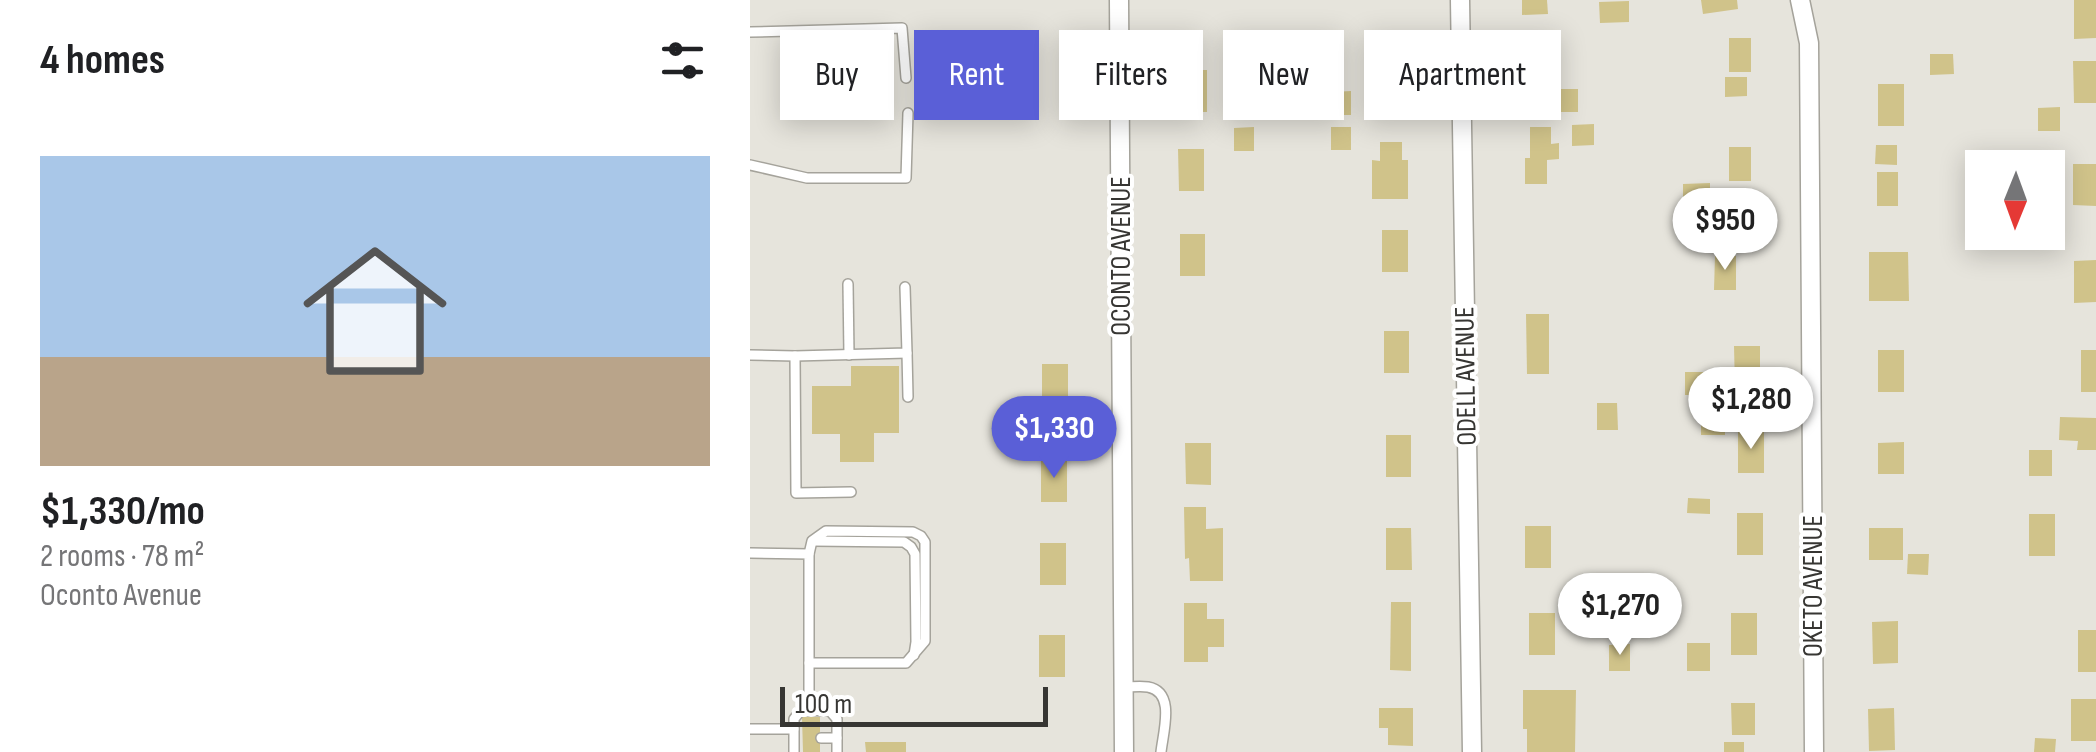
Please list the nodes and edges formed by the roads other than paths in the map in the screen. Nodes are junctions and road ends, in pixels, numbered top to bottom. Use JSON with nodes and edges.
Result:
{"nodes":[{"id":1,"x":1119,"y":0,"type":"edge"},
{"id":2,"x":1460,"y":0,"type":"edge"},
{"id":3,"x":1800,"y":0,"type":"edge"},
{"id":4,"x":750,"y":32,"type":"edge"},
{"id":5,"x":906,"y":78,"type":"dead end"},
{"id":6,"x":908,"y":113,"type":"dead end"},
{"id":7,"x":750,"y":165,"type":"edge"},
{"id":8,"x":848,"y":284,"type":"dead end"},
{"id":9,"x":906,"y":287,"type":"dead end"},
{"id":10,"x":907,"y":353,"type":"junction"},
{"id":11,"x":750,"y":355,"type":"edge"},
{"id":12,"x":849,"y":355,"type":"junction"},
{"id":13,"x":795,"y":356,"type":"junction"},
{"id":14,"x":908,"y":397,"type":"dead end"},
{"id":15,"x":852,"y":492,"type":"dead end"},
{"id":16,"x":750,"y":552,"type":"edge"},
{"id":17,"x":810,"y":554,"type":"junction"},
{"id":18,"x":809,"y":663,"type":"junction"},
{"id":19,"x":1124,"y":686,"type":"junction"},
{"id":20,"x":809,"y":710,"type":"junction"},
{"id":21,"x":750,"y":729,"type":"edge"},
{"id":22,"x":794,"y":733,"type":"junction"},
{"id":23,"x":806,"y":738,"type":"dead end"},
{"id":24,"x":821,"y":738,"type":"dead end"},
{"id":25,"x":837,"y":738,"type":"junction"},
{"id":26,"x":794,"y":752,"type":"edge"},
{"id":27,"x":837,"y":752,"type":"edge"},
{"id":28,"x":1124,"y":752,"type":"edge"},
{"id":29,"x":1161,"y":752,"type":"edge"},
{"id":30,"x":1472,"y":752,"type":"edge"},
{"id":31,"x":1814,"y":752,"type":"edge"}],
"edges":[{"from":1,"to":19,"type":"street","name":"OCONTO AVENUE"},
{"from":2,"to":30,"type":"street","name":"ODELL AVENUE"},
{"from":3,"to":31,"type":"street","name":"OKETO AVENUE"},
{"from":4,"to":5,"type":"lane"},
{"from":6,"to":7,"type":"lane"},
{"from":8,"to":12,"type":"lane"},
{"from":9,"to":10,"type":"lane"},
{"from":10,"to":12,"type":"lane"},
{"from":10,"to":14,"type":"lane"},
{"from":11,"to":13,"type":"lane"},
{"from":12,"to":13,"type":"lane"},
{"from":13,"to":15,"type":"lane"},
{"from":16,"to":17,"type":"lane"},
{"from":17,"to":18,"type":"lane"},
{"from":17,"to":18,"type":"lane"},
{"from":18,"to":20,"type":"lane"},
{"from":19,"to":28,"type":"street","name":"OCONTO AVENUE"},
{"from":19,"to":29,"type":"lane"},
{"from":20,"to":22,"type":"lane"},
{"from":20,"to":25,"type":"lane"},
{"from":21,"to":22,"type":"lane"},
{"from":22,"to":23,"type":"lane"},
{"from":22,"to":26,"type":"lane"},
{"from":24,"to":25,"type":"lane"},
{"from":25,"to":27,"type":"lane"}]}
